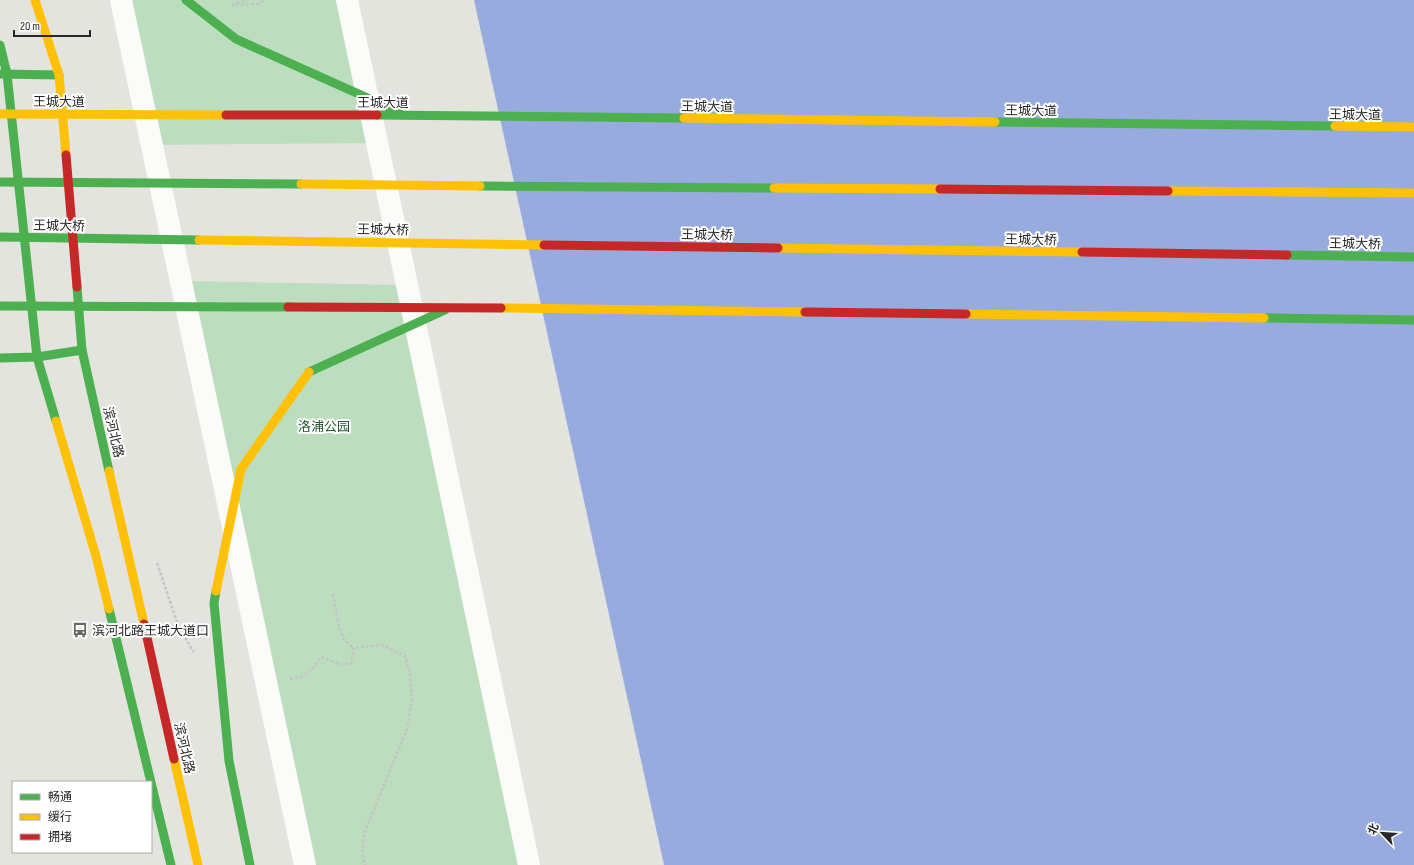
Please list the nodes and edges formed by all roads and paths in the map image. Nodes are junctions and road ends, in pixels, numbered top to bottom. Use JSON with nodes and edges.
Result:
{"nodes":[{"id":1,"x":35,"y":0,"type":"edge"},
{"id":2,"x":121,"y":0,"type":"edge"},
{"id":3,"x":186,"y":0,"type":"edge"},
{"id":4,"x":265,"y":0,"type":"edge"},
{"id":5,"x":347,"y":0,"type":"edge"},
{"id":6,"x":232,"y":5,"type":"dead end"},
{"id":7,"x":0,"y":45,"type":"edge"},
{"id":8,"x":3,"y":74,"type":"edge"},
{"id":9,"x":58,"y":75,"type":"junction"},
{"id":10,"x":0,"y":114,"type":"edge"},
{"id":11,"x":408,"y":115,"type":"junction"},
{"id":12,"x":1414,"y":127,"type":"edge"},
{"id":13,"x":0,"y":182,"type":"edge"},
{"id":14,"x":1414,"y":193,"type":"edge"},
{"id":15,"x":0,"y":237,"type":"edge"},
{"id":16,"x":1414,"y":257,"type":"edge"},
{"id":17,"x":0,"y":306,"type":"edge"},
{"id":18,"x":452,"y":307,"type":"junction"},
{"id":19,"x":1414,"y":320,"type":"edge"},
{"id":20,"x":82,"y":350,"type":"junction"},
{"id":21,"x":37,"y":357,"type":"junction"},
{"id":22,"x":0,"y":358,"type":"edge"},
{"id":23,"x":156,"y":560,"type":"dead end"},
{"id":24,"x":333,"y":594,"type":"dead end"},
{"id":25,"x":353,"y":648,"type":"junction"},
{"id":26,"x":195,"y":655,"type":"dead end"},
{"id":27,"x":266,"y":682,"type":"junction"},
{"id":28,"x":151,"y":781,"type":"edge"},
{"id":29,"x":152,"y":787,"type":"edge"},
{"id":30,"x":171,"y":865,"type":"edge"},
{"id":31,"x":198,"y":865,"type":"edge"},
{"id":32,"x":250,"y":865,"type":"edge"},
{"id":33,"x":305,"y":865,"type":"edge"},
{"id":34,"x":365,"y":865,"type":"edge"},
{"id":35,"x":529,"y":865,"type":"edge"}],
"edges":[{"from":1,"to":9,"type":"main road","name":"滨河北路"},
{"from":2,"to":27,"type":"street"},
{"from":3,"to":11,"type":"main road"},
{"from":4,"to":6,"type":"path"},
{"from":5,"to":35,"type":"street"},
{"from":7,"to":8,"type":"main road"},
{"from":8,"to":9,"type":"main road"},
{"from":8,"to":21,"type":"main road"},
{"from":9,"to":20,"type":"main road","name":"滨河北路"},
{"from":10,"to":11,"type":"main road","name":"王城大道"},
{"from":11,"to":12,"type":"main road","name":"王城大道"},
{"from":13,"to":14,"type":"main road"},
{"from":15,"to":16,"type":"main road","name":"王城大桥"},
{"from":17,"to":18,"type":"main road"},
{"from":18,"to":19,"type":"main road"},
{"from":18,"to":32,"type":"main road"},
{"from":20,"to":21,"type":"main road"},
{"from":20,"to":31,"type":"main road","name":"滨河北路"},
{"from":21,"to":22,"type":"main road"},
{"from":21,"to":28,"type":"main road"},
{"from":23,"to":26,"type":"path"},
{"from":24,"to":25,"type":"path"},
{"from":25,"to":27,"type":"path"},
{"from":25,"to":34,"type":"path"},
{"from":27,"to":33,"type":"street"},
{"from":29,"to":30,"type":"main road"}]}
